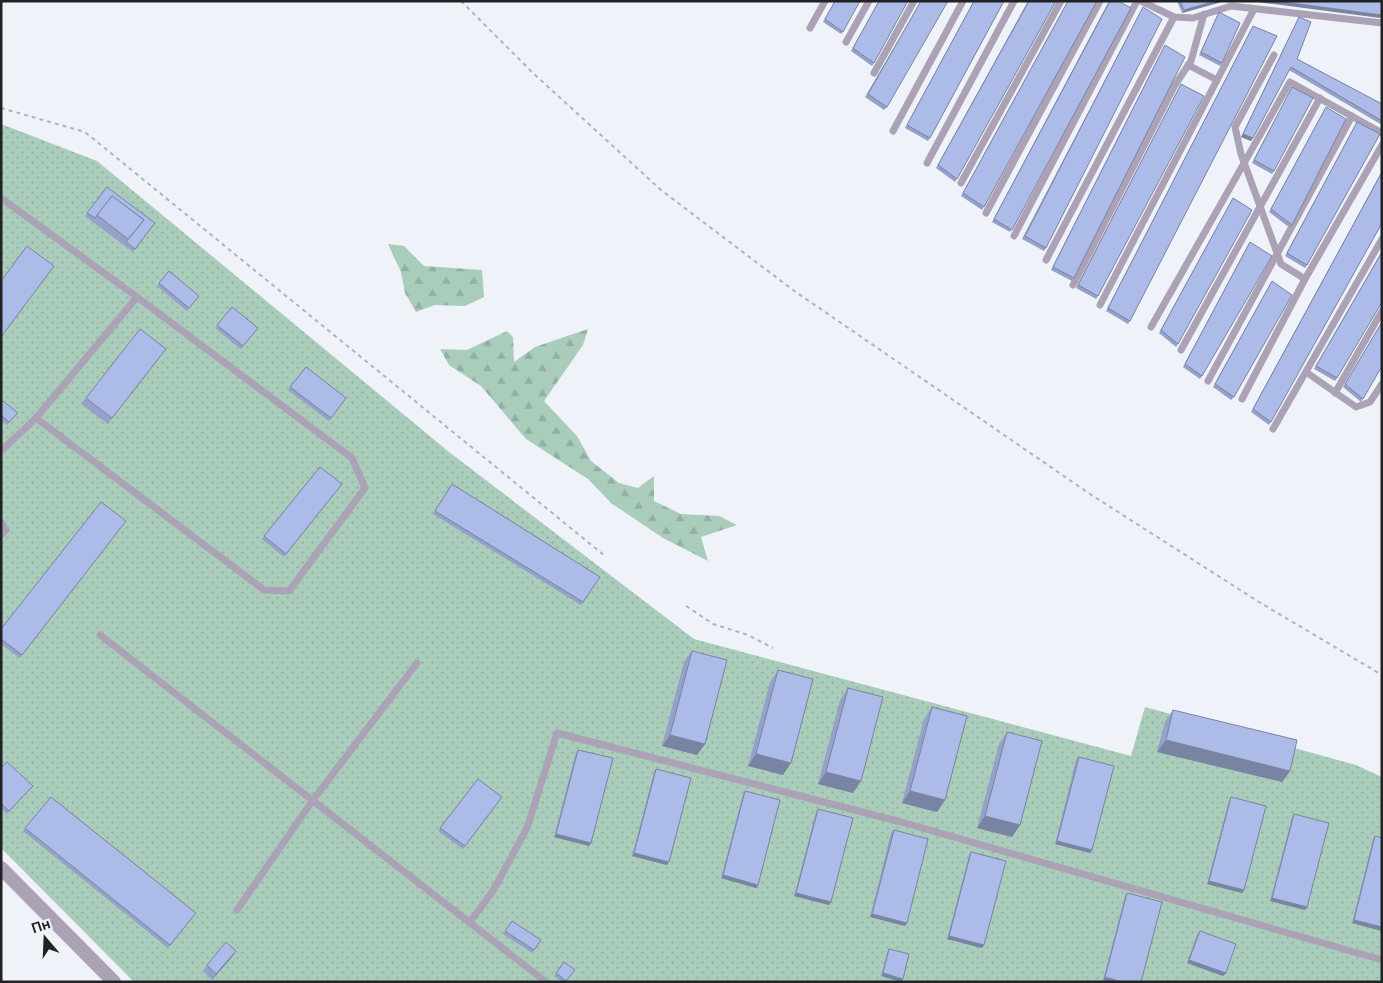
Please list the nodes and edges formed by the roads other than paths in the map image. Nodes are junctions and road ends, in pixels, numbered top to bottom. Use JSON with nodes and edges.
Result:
{"nodes":[{"id":1,"x":825,"y":1,"type":"edge"},
{"id":2,"x":869,"y":1,"type":"edge"},
{"id":3,"x":914,"y":1,"type":"edge"},
{"id":4,"x":963,"y":1,"type":"edge"},
{"id":5,"x":1014,"y":1,"type":"edge"},
{"id":6,"x":1061,"y":1,"type":"edge"},
{"id":7,"x":1100,"y":1,"type":"edge"},
{"id":8,"x":1139,"y":1,"type":"edge"},
{"id":9,"x":1254,"y":9,"type":"junction"},
{"id":10,"x":1204,"y":14,"type":"junction"},
{"id":11,"x":1174,"y":17,"type":"junction"},
{"id":12,"x":1382,"y":23,"type":"edge"},
{"id":13,"x":810,"y":28,"type":"dead end"},
{"id":14,"x":846,"y":42,"type":"dead end"},
{"id":15,"x":1274,"y":55,"type":"dead end"},
{"id":16,"x":1188,"y":65,"type":"junction"},
{"id":17,"x":874,"y":73,"type":"dead end"},
{"id":18,"x":1218,"y":80,"type":"junction"},
{"id":19,"x":1320,"y":98,"type":"junction"},
{"id":20,"x":1352,"y":116,"type":"junction"},
{"id":21,"x":893,"y":131,"type":"dead end"},
{"id":22,"x":1382,"y":133,"type":"edge"},
{"id":23,"x":1382,"y":145,"type":"edge"},
{"id":24,"x":1244,"y":161,"type":"junction"},
{"id":25,"x":927,"y":163,"type":"dead end"},
{"id":26,"x":961,"y":183,"type":"dead end"},
{"id":27,"x":1,"y":198,"type":"edge"},
{"id":28,"x":1260,"y":206,"type":"junction"},
{"id":29,"x":986,"y":213,"type":"dead end"},
{"id":30,"x":1014,"y":236,"type":"dead end"},
{"id":31,"x":1382,"y":239,"type":"edge"},
{"id":32,"x":1277,"y":254,"type":"junction"},
{"id":33,"x":1046,"y":260,"type":"dead end"},
{"id":34,"x":1305,"y":279,"type":"junction"},
{"id":35,"x":1073,"y":285,"type":"dead end"},
{"id":36,"x":137,"y":297,"type":"junction"},
{"id":37,"x":1100,"y":305,"type":"dead end"},
{"id":38,"x":1382,"y":311,"type":"edge"},
{"id":39,"x":1151,"y":327,"type":"dead end"},
{"id":40,"x":1181,"y":350,"type":"dead end"},
{"id":41,"x":1306,"y":372,"type":"junction"},
{"id":42,"x":1208,"y":381,"type":"dead end"},
{"id":43,"x":1382,"y":384,"type":"edge"},
{"id":44,"x":1335,"y":392,"type":"junction"},
{"id":45,"x":1242,"y":399,"type":"dead end"},
{"id":46,"x":36,"y":418,"type":"junction"},
{"id":47,"x":1273,"y":429,"type":"dead end"},
{"id":48,"x":1,"y":451,"type":"edge"},
{"id":49,"x":1,"y":522,"type":"edge"},
{"id":50,"x":1,"y":535,"type":"edge"},
{"id":51,"x":100,"y":635,"type":"dead end"},
{"id":52,"x":417,"y":663,"type":"dead end"},
{"id":53,"x":313,"y":800,"type":"junction"},
{"id":54,"x":1,"y":868,"type":"edge"},
{"id":55,"x":237,"y":910,"type":"dead end"},
{"id":56,"x":470,"y":922,"type":"junction"},
{"id":57,"x":1382,"y":960,"type":"edge"},
{"id":58,"x":114,"y":982,"type":"edge"},
{"id":59,"x":546,"y":982,"type":"edge"}],
"edges":[{"from":1,"to":13,"type":"lane"},
{"from":2,"to":14,"type":"lane"},
{"from":3,"to":17,"type":"lane"},
{"from":4,"to":21,"type":"lane"},
{"from":5,"to":25,"type":"lane"},
{"from":6,"to":26,"type":"lane"},
{"from":7,"to":29,"type":"lane"},
{"from":8,"to":11,"type":"lane"},
{"from":8,"to":30,"type":"lane"},
{"from":9,"to":10,"type":"lane"},
{"from":9,"to":12,"type":"lane"},
{"from":9,"to":18,"type":"lane"},
{"from":10,"to":11,"type":"lane"},
{"from":10,"to":16,"type":"lane"},
{"from":11,"to":33,"type":"lane"},
{"from":15,"to":24,"type":"lane"},
{"from":16,"to":18,"type":"lane"},
{"from":16,"to":35,"type":"lane"},
{"from":18,"to":37,"type":"lane"},
{"from":19,"to":20,"type":"lane"},
{"from":19,"to":24,"type":"lane"},
{"from":19,"to":28,"type":"lane"},
{"from":20,"to":22,"type":"lane"},
{"from":20,"to":32,"type":"lane"},
{"from":23,"to":34,"type":"lane"},
{"from":24,"to":28,"type":"lane"},
{"from":24,"to":39,"type":"lane"},
{"from":27,"to":36,"type":"lane"},
{"from":28,"to":32,"type":"lane"},
{"from":28,"to":40,"type":"lane"},
{"from":31,"to":41,"type":"lane"},
{"from":32,"to":34,"type":"lane"},
{"from":32,"to":42,"type":"lane"},
{"from":34,"to":45,"type":"lane"},
{"from":36,"to":46,"type":"lane"},
{"from":36,"to":46,"type":"lane"},
{"from":38,"to":44,"type":"lane"},
{"from":41,"to":44,"type":"lane"},
{"from":41,"to":47,"type":"lane"},
{"from":43,"to":44,"type":"lane"},
{"from":46,"to":48,"type":"lane"},
{"from":49,"to":50,"type":"lane"},
{"from":51,"to":53,"type":"lane"},
{"from":52,"to":53,"type":"lane"},
{"from":53,"to":55,"type":"lane"},
{"from":53,"to":56,"type":"lane"},
{"from":54,"to":58,"type":"street"},
{"from":56,"to":57,"type":"lane"},
{"from":56,"to":59,"type":"lane"}]}
